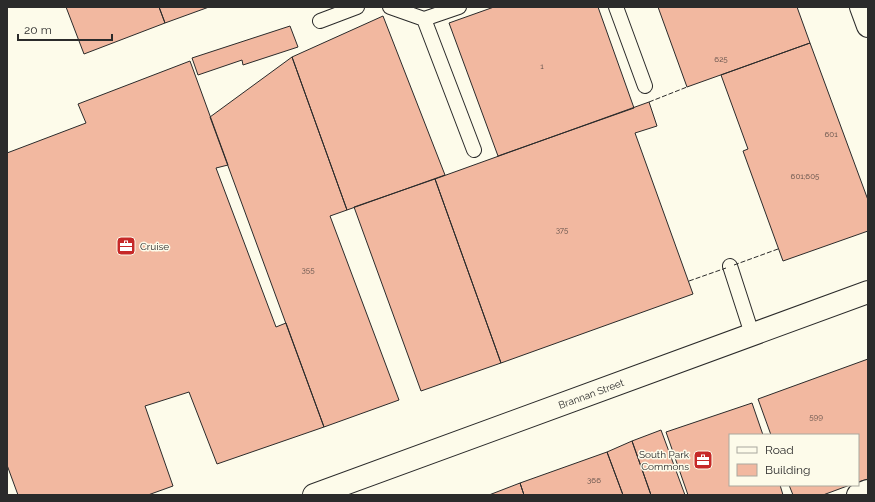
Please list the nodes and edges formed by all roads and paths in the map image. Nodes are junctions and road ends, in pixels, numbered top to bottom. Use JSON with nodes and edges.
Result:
{"nodes":[{"id":1,"x":357,"y":7,"type":"edge"},
{"id":2,"x":390,"y":7,"type":"edge"},
{"id":3,"x":459,"y":7,"type":"edge"},
{"id":4,"x":616,"y":7,"type":"edge"},
{"id":5,"x":861,"y":7,"type":"edge"},
{"id":6,"x":424,"y":19,"type":"junction"},
{"id":7,"x":320,"y":21,"type":"dead end"},
{"id":8,"x":868,"y":26,"type":"edge"},
{"id":9,"x":645,"y":86,"type":"dead end"},
{"id":10,"x":474,"y":150,"type":"dead end"},
{"id":11,"x":730,"y":266,"type":"dead end"},
{"id":12,"x":868,"y":292,"type":"edge"},
{"id":13,"x":752,"y":334,"type":"junction"},
{"id":14,"x":342,"y":490,"type":"edge"},
{"id":15,"x":868,"y":491,"type":"edge"},
{"id":16,"x":314,"y":495,"type":"edge"},
{"id":17,"x":858,"y":495,"type":"edge"}],
"edges":[{"from":1,"to":7,"type":"lane"},
{"from":2,"to":6,"type":"lane"},
{"from":3,"to":6,"type":"lane"},
{"from":4,"to":9,"type":"lane"},
{"from":5,"to":8,"type":"main road"},
{"from":6,"to":10,"type":"lane"},
{"from":11,"to":13,"type":"lane"},
{"from":12,"to":13,"type":"main road","name":"Brannan Street"},
{"from":13,"to":14,"type":"main road","name":"Brannan Street"},
{"from":14,"to":16,"type":"main road","name":"Brannan Street"},
{"from":15,"to":17,"type":"main road"}]}
